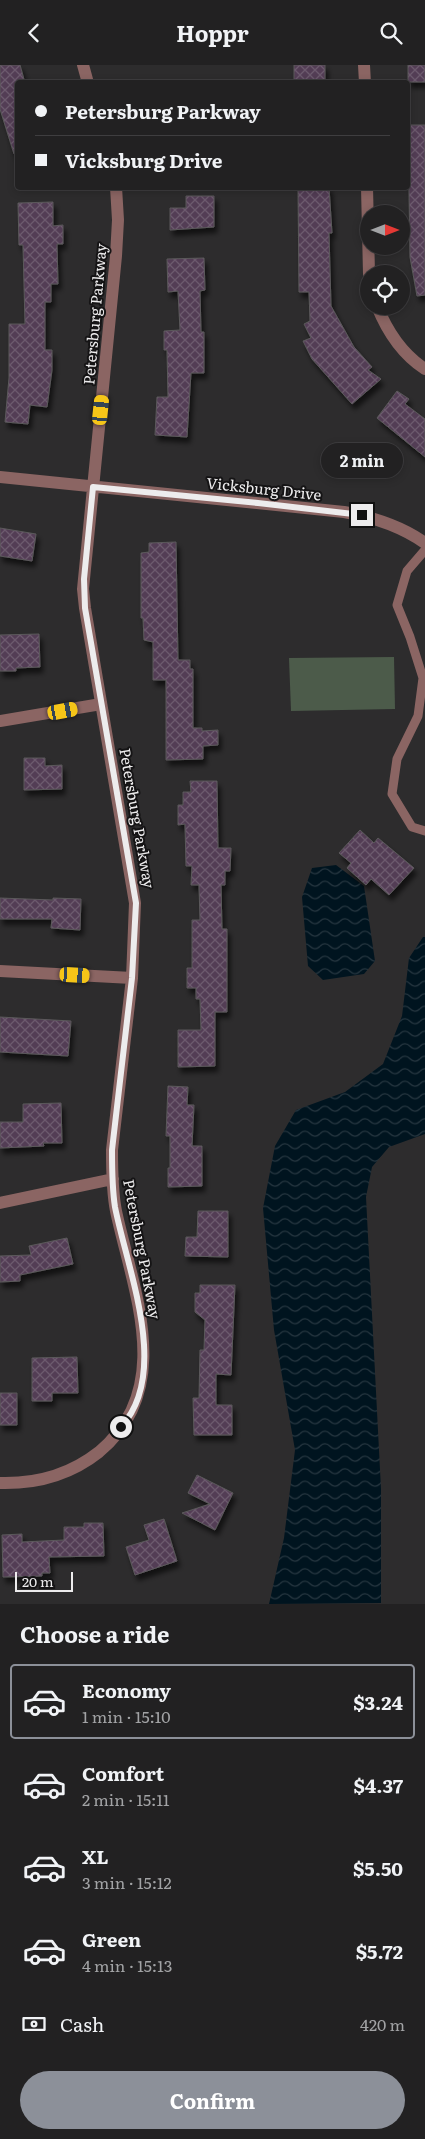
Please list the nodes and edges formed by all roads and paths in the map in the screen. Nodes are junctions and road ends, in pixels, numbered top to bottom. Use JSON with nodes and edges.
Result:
{"nodes":[{"id":1,"x":83,"y":65,"type":"edge"},
{"id":2,"x":364,"y":65,"type":"edge"},
{"id":3,"x":87,"y":80,"type":"edge"},
{"id":4,"x":365,"y":80,"type":"edge"},
{"id":5,"x":116,"y":190,"type":"edge"},
{"id":6,"x":367,"y":190,"type":"edge"},
{"id":7,"x":369,"y":265,"type":"edge"},
{"id":8,"x":381,"y":315,"type":"edge"},
{"id":9,"x":425,"y":369,"type":"edge"},
{"id":10,"x":0,"y":477,"type":"edge"},
{"id":11,"x":93,"y":487,"type":"junction"},
{"id":12,"x":425,"y":543,"type":"edge"},
{"id":13,"x":425,"y":550,"type":"edge"},
{"id":14,"x":101,"y":704,"type":"junction"},
{"id":15,"x":0,"y":721,"type":"edge"},
{"id":16,"x":425,"y":831,"type":"edge"},
{"id":17,"x":0,"y":971,"type":"edge"},
{"id":18,"x":132,"y":978,"type":"junction"},
{"id":19,"x":113,"y":1179,"type":"junction"},
{"id":20,"x":0,"y":1203,"type":"edge"},
{"id":21,"x":0,"y":1483,"type":"edge"}],
"edges":[{"from":1,"to":3,"type":"street"},
{"from":2,"to":4,"type":"street"},
{"from":5,"to":11,"type":"street","name":"Petersburg Parkway"},
{"from":6,"to":7,"type":"street"},
{"from":8,"to":9,"type":"street"},
{"from":10,"to":11,"type":"street","name":"Vicksburg Drive"},
{"from":11,"to":12,"type":"street","name":"Vicksburg Drive"},
{"from":11,"to":14,"type":"street","name":"Petersburg Parkway"},
{"from":13,"to":16,"type":"lane"},
{"from":14,"to":15,"type":"street"},
{"from":14,"to":18,"type":"street","name":"Petersburg Parkway"},
{"from":17,"to":18,"type":"street"},
{"from":18,"to":19,"type":"street","name":"Petersburg Parkway"},
{"from":19,"to":20,"type":"street"},
{"from":19,"to":21,"type":"street","name":"Petersburg Parkway"}]}
